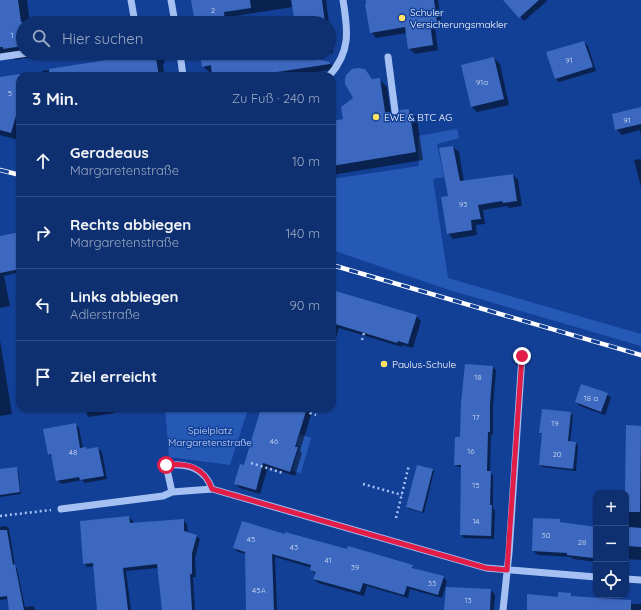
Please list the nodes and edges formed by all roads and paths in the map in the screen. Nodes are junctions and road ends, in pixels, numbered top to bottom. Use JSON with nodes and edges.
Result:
{"nodes":[{"id":1,"x":131,"y":0,"type":"edge"},
{"id":2,"x":171,"y":0,"type":"edge"},
{"id":3,"x":343,"y":0,"type":"edge"},
{"id":4,"x":134,"y":16,"type":"edge"},
{"id":5,"x":174,"y":16,"type":"edge"},
{"id":6,"x":16,"y":55,"type":"edge"},
{"id":7,"x":0,"y":57,"type":"edge"},
{"id":8,"x":388,"y":57,"type":"dead end"},
{"id":9,"x":181,"y":60,"type":"edge"},
{"id":10,"x":182,"y":72,"type":"edge"},
{"id":11,"x":332,"y":72,"type":"edge"},
{"id":12,"x":395,"y":111,"type":"dead end"},
{"id":13,"x":364,"y":333,"type":"dead end"},
{"id":14,"x":362,"y":340,"type":"dead end"},
{"id":15,"x":522,"y":356,"type":"dead end"},
{"id":16,"x":310,"y":412,"type":"edge"},
{"id":17,"x":316,"y":415,"type":"dead end"},
{"id":18,"x":251,"y":463,"type":"dead end"},
{"id":19,"x":410,"y":465,"type":"dead end"},
{"id":20,"x":283,"y":473,"type":"dead end"},
{"id":21,"x":363,"y":484,"type":"dead end"},
{"id":22,"x":212,"y":489,"type":"junction"},
{"id":23,"x":172,"y":492,"type":"junction"},
{"id":24,"x":402,"y":495,"type":"junction"},
{"id":25,"x":61,"y":509,"type":"joint"},
{"id":26,"x":0,"y":516,"type":"edge"},
{"id":27,"x":396,"y":518,"type":"dead end"},
{"id":28,"x":507,"y":570,"type":"junction"},
{"id":29,"x":593,"y":576,"type":"edge"},
{"id":30,"x":629,"y":579,"type":"edge"},
{"id":31,"x":641,"y":580,"type":"edge"},
{"id":32,"x":503,"y":610,"type":"edge"}],
"edges":[{"from":1,"to":4,"type":"street"},
{"from":2,"to":5,"type":"street"},
{"from":3,"to":11,"type":"street"},
{"from":6,"to":7,"type":"street"},
{"from":8,"to":12,"type":"street"},
{"from":9,"to":10,"type":"street"},
{"from":13,"to":14,"type":"path"},
{"from":15,"to":28,"type":"street"},
{"from":16,"to":17,"type":"path"},
{"from":18,"to":20,"type":"path"},
{"from":19,"to":24,"type":"path"},
{"from":21,"to":24,"type":"path"},
{"from":22,"to":23,"type":"street"},
{"from":22,"to":23,"type":"street"},
{"from":22,"to":28,"type":"street"},
{"from":23,"to":25,"type":"street"},
{"from":24,"to":27,"type":"path"},
{"from":25,"to":26,"type":"path"},
{"from":28,"to":29,"type":"street"},
{"from":28,"to":32,"type":"street"},
{"from":30,"to":31,"type":"street"}]}
